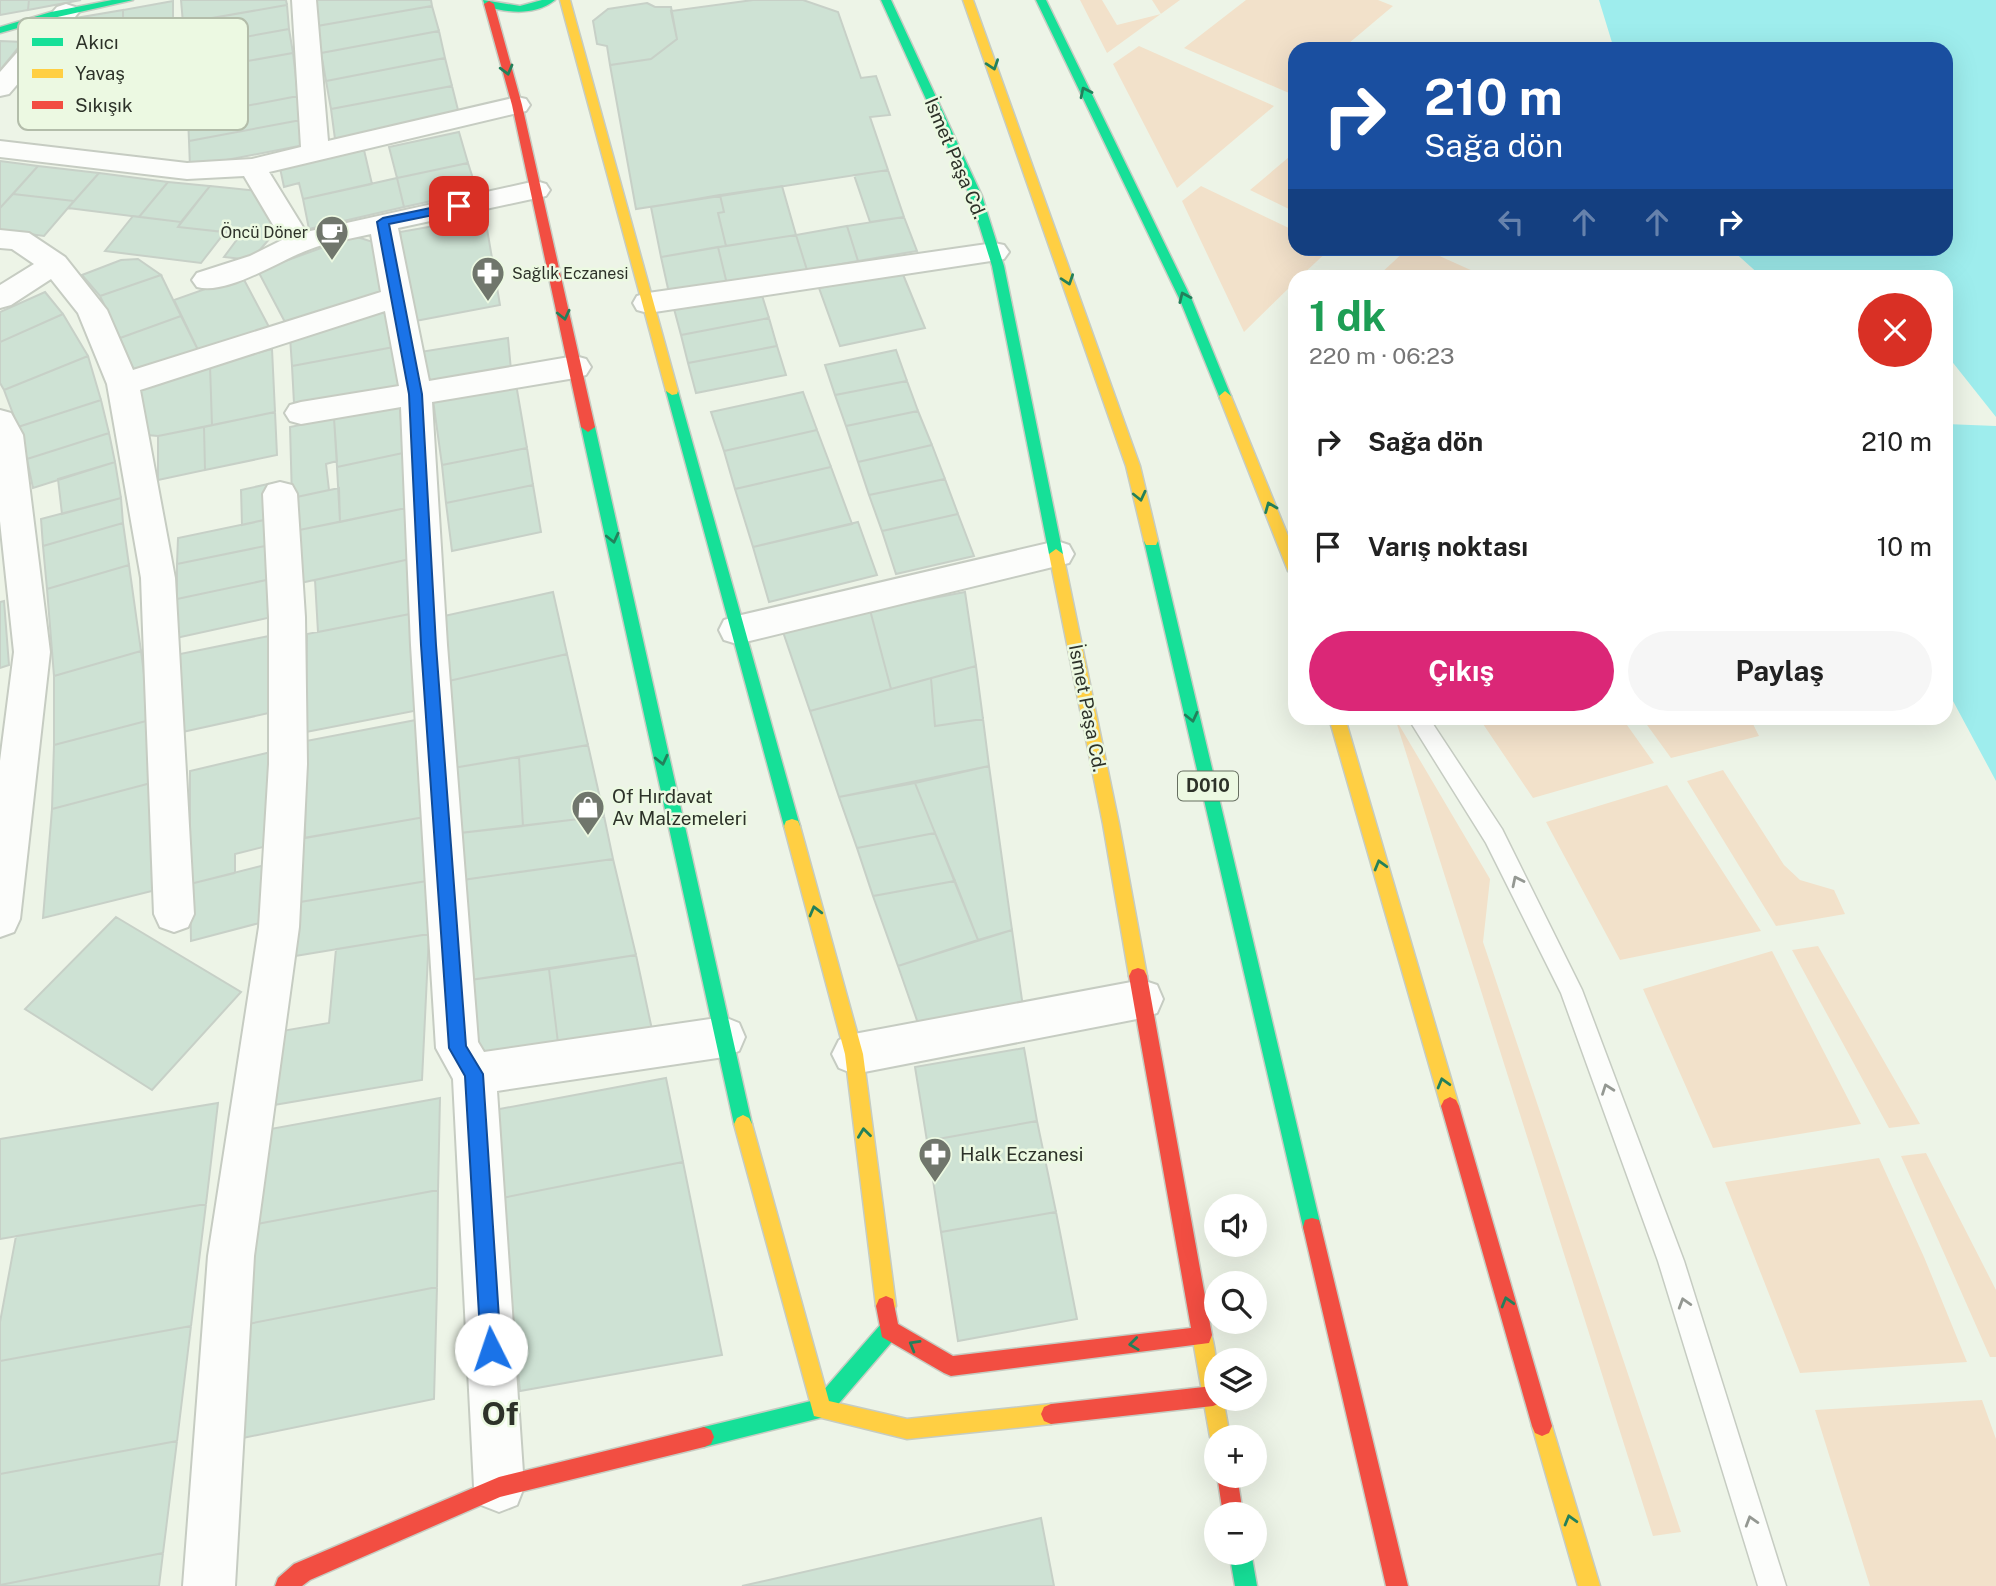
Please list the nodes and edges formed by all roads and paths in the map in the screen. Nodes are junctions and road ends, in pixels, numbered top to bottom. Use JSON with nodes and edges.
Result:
{"nodes":[{"id":1,"x":128,"y":0,"type":"edge"},
{"id":2,"x":304,"y":0,"type":"edge"},
{"id":3,"x":550,"y":0,"type":"edge"},
{"id":4,"x":565,"y":0,"type":"edge"},
{"id":5,"x":886,"y":0,"type":"edge"},
{"id":6,"x":967,"y":0,"type":"edge"},
{"id":7,"x":1041,"y":0,"type":"edge"},
{"id":8,"x":489,"y":2,"type":"edge"},
{"id":9,"x":66,"y":12,"type":"junction"},
{"id":10,"x":44,"y":18,"type":"edge"},
{"id":11,"x":61,"y":18,"type":"edge"},
{"id":12,"x":18,"y":25,"type":"edge"},
{"id":13,"x":0,"y":30,"type":"edge"},
{"id":14,"x":18,"y":67,"type":"edge"},
{"id":15,"x":0,"y":88,"type":"edge"},
{"id":16,"x":517,"y":106,"type":"junction"},
{"id":17,"x":0,"y":149,"type":"edge"},
{"id":18,"x":315,"y":153,"type":"junction"},
{"id":19,"x":252,"y":167,"type":"junction"},
{"id":20,"x":536,"y":190,"type":"junction"},
{"id":21,"x":383,"y":222,"type":"junction"},
{"id":22,"x":0,"y":239,"type":"edge"},
{"id":23,"x":299,"y":243,"type":"junction"},
{"id":24,"x":994,"y":252,"type":"junction"},
{"id":25,"x":55,"y":264,"type":"junction"},
{"id":26,"x":207,"y":280,"type":"dead end"},
{"id":27,"x":397,"y":297,"type":"junction"},
{"id":28,"x":0,"y":298,"type":"edge"},
{"id":29,"x":648,"y":303,"type":"junction"},
{"id":30,"x":575,"y":367,"type":"junction"},
{"id":31,"x":123,"y":384,"type":"junction"},
{"id":32,"x":416,"y":394,"type":"junction"},
{"id":33,"x":301,"y":413,"type":"dead end"},
{"id":34,"x":0,"y":421,"type":"edge"},
{"id":35,"x":279,"y":494,"type":"dead end"},
{"id":36,"x":1057,"y":554,"type":"junction"},
{"id":37,"x":1288,"y":554,"type":"edge"},
{"id":38,"x":737,"y":630,"type":"junction"},
{"id":39,"x":1340,"y":725,"type":"edge"},
{"id":40,"x":1423,"y":725,"type":"edge"},
{"id":41,"x":174,"y":914,"type":"dead end"},
{"id":42,"x":0,"y":919,"type":"edge"},
{"id":43,"x":1142,"y":999,"type":"junction"},
{"id":44,"x":724,"y":1037,"type":"junction"},
{"id":45,"x":854,"y":1054,"type":"junction"},
{"id":46,"x":474,"y":1074,"type":"junction"},
{"id":47,"x":889,"y":1330,"type":"junction"},
{"id":48,"x":1202,"y":1336,"type":"junction"},
{"id":49,"x":1204,"y":1348,"type":"edge"},
{"id":50,"x":1204,"y":1397,"type":"edge"},
{"id":51,"x":821,"y":1409,"type":"junction"},
{"id":52,"x":499,"y":1487,"type":"junction"},
{"id":53,"x":1242,"y":1565,"type":"edge"},
{"id":54,"x":209,"y":1586,"type":"edge"},
{"id":55,"x":286,"y":1586,"type":"edge"},
{"id":56,"x":1246,"y":1586,"type":"edge"},
{"id":57,"x":1397,"y":1586,"type":"edge"},
{"id":58,"x":1589,"y":1586,"type":"edge"},
{"id":59,"x":1772,"y":1586,"type":"edge"}],
"edges":[{"from":1,"to":9,"type":"main road"},
{"from":2,"to":18,"type":"street"},
{"from":3,"to":8,"type":"main road"},
{"from":4,"to":29,"type":"main road"},
{"from":5,"to":24,"type":"main road","name":"İsmet Paşa Cd."},
{"from":6,"to":57,"type":"main road","number":"D010","one_way":true},
{"from":37,"to":7,"type":"main road","one_way":true},
{"from":8,"to":16,"type":"main road","one_way":true},
{"from":9,"to":10,"type":"main road"},
{"from":9,"to":11,"type":"street"},
{"from":12,"to":13,"type":"main road"},
{"from":14,"to":15,"type":"street"},
{"from":16,"to":18,"type":"street"},
{"from":16,"to":20,"type":"main road"},
{"from":17,"to":19,"type":"street"},
{"from":18,"to":19,"type":"street"},
{"from":19,"to":23,"type":"street"},
{"from":20,"to":21,"type":"street"},
{"from":20,"to":30,"type":"main road","one_way":true},
{"from":21,"to":23,"type":"street"},
{"from":21,"to":27,"type":"street"},
{"from":22,"to":25,"type":"street"},
{"from":23,"to":26,"type":"street"},
{"from":24,"to":29,"type":"street"},
{"from":24,"to":36,"type":"main road","name":"İsmet Paşa Cd."},
{"from":25,"to":28,"type":"street"},
{"from":25,"to":31,"type":"street"},
{"from":27,"to":31,"type":"street"},
{"from":27,"to":32,"type":"street"},
{"from":29,"to":38,"type":"main road"},
{"from":30,"to":32,"type":"street"},
{"from":30,"to":44,"type":"main road","one_way":true},
{"from":31,"to":41,"type":"street"},
{"from":32,"to":33,"type":"street"},
{"from":32,"to":46,"type":"street"},
{"from":34,"to":42,"type":"street"},
{"from":35,"to":54,"type":"street"},
{"from":36,"to":38,"type":"street"},
{"from":36,"to":43,"type":"main road","name":"İsmet Paşa Cd."},
{"from":45,"to":38,"type":"main road","one_way":true},
{"from":58,"to":39,"type":"main road","one_way":true},
{"from":59,"to":40,"type":"lane","one_way":true},
{"from":43,"to":45,"type":"street"},
{"from":43,"to":48,"type":"main road","name":"İsmet Paşa Cd."},
{"from":44,"to":46,"type":"street"},
{"from":44,"to":51,"type":"main road"},
{"from":47,"to":45,"type":"main road","one_way":true},
{"from":46,"to":52,"type":"street"},
{"from":48,"to":47,"type":"main road","one_way":true},
{"from":47,"to":51,"type":"main road"},
{"from":48,"to":49,"type":"main road","name":"İsmet Paşa Cd."},
{"from":50,"to":51,"type":"main road"},
{"from":51,"to":52,"type":"main road"},
{"from":52,"to":55,"type":"main road"},
{"from":53,"to":56,"type":"main road"}]}
